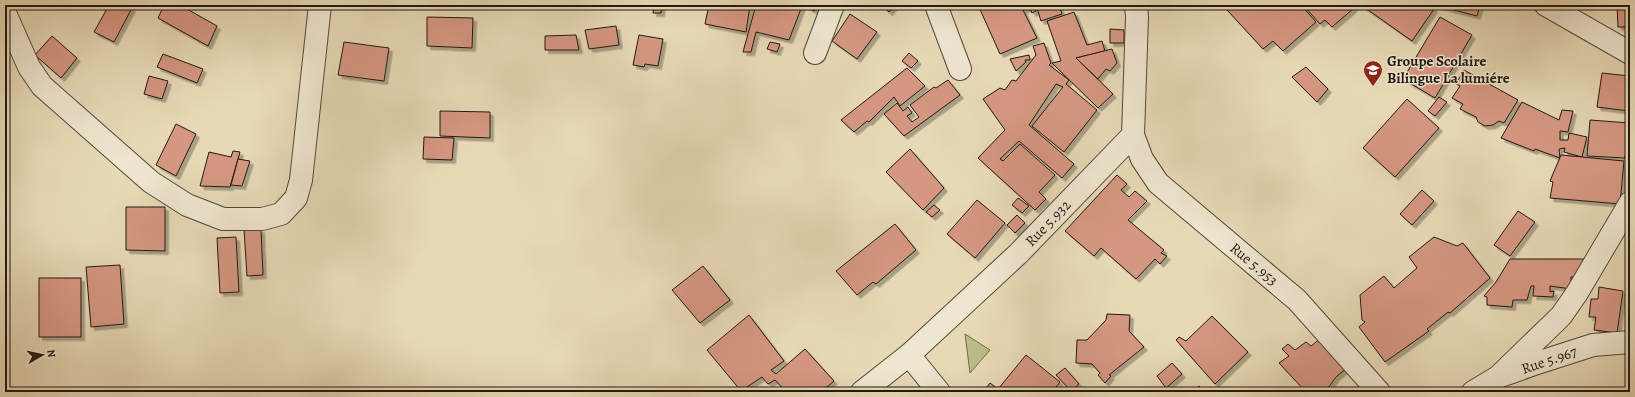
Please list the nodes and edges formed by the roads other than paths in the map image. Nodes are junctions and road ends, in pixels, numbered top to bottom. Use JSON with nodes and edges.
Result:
{"nodes":[{"id":1,"x":320,"y":5,"type":"edge"},
{"id":2,"x":833,"y":5,"type":"edge"},
{"id":3,"x":936,"y":5,"type":"edge"},
{"id":4,"x":1136,"y":5,"type":"edge"},
{"id":5,"x":1546,"y":5,"type":"edge"},
{"id":6,"x":5,"y":13,"type":"edge"},
{"id":7,"x":815,"y":53,"type":"dead end"},
{"id":8,"x":1630,"y":53,"type":"edge"},
{"id":9,"x":960,"y":69,"type":"dead end"},
{"id":10,"x":1133,"y":135,"type":"junction"},
{"id":11,"x":1630,"y":204,"type":"edge"},
{"id":12,"x":1630,"y":342,"type":"edge"},
{"id":13,"x":909,"y":355,"type":"junction"},
{"id":14,"x":1498,"y":378,"type":"junction"},
{"id":15,"x":862,"y":392,"type":"edge"},
{"id":16,"x":939,"y":392,"type":"edge"},
{"id":17,"x":1379,"y":392,"type":"edge"},
{"id":18,"x":1473,"y":392,"type":"edge"}],
"edges":[{"from":1,"to":6,"type":"street"},
{"from":2,"to":7,"type":"street"},
{"from":3,"to":9,"type":"street"},
{"from":4,"to":10,"type":"street"},
{"from":5,"to":8,"type":"street"},
{"from":10,"to":13,"type":"street","name":"Rue 5.932"},
{"from":10,"to":17,"type":"street","name":"Rue 5.953"},
{"from":11,"to":14,"type":"street"},
{"from":12,"to":14,"type":"street","name":"Rue 5.967"},
{"from":13,"to":15,"type":"street","name":"Rue 5.932"},
{"from":13,"to":16,"type":"street"},
{"from":14,"to":18,"type":"street","name":"Rue 5.967"}]}
